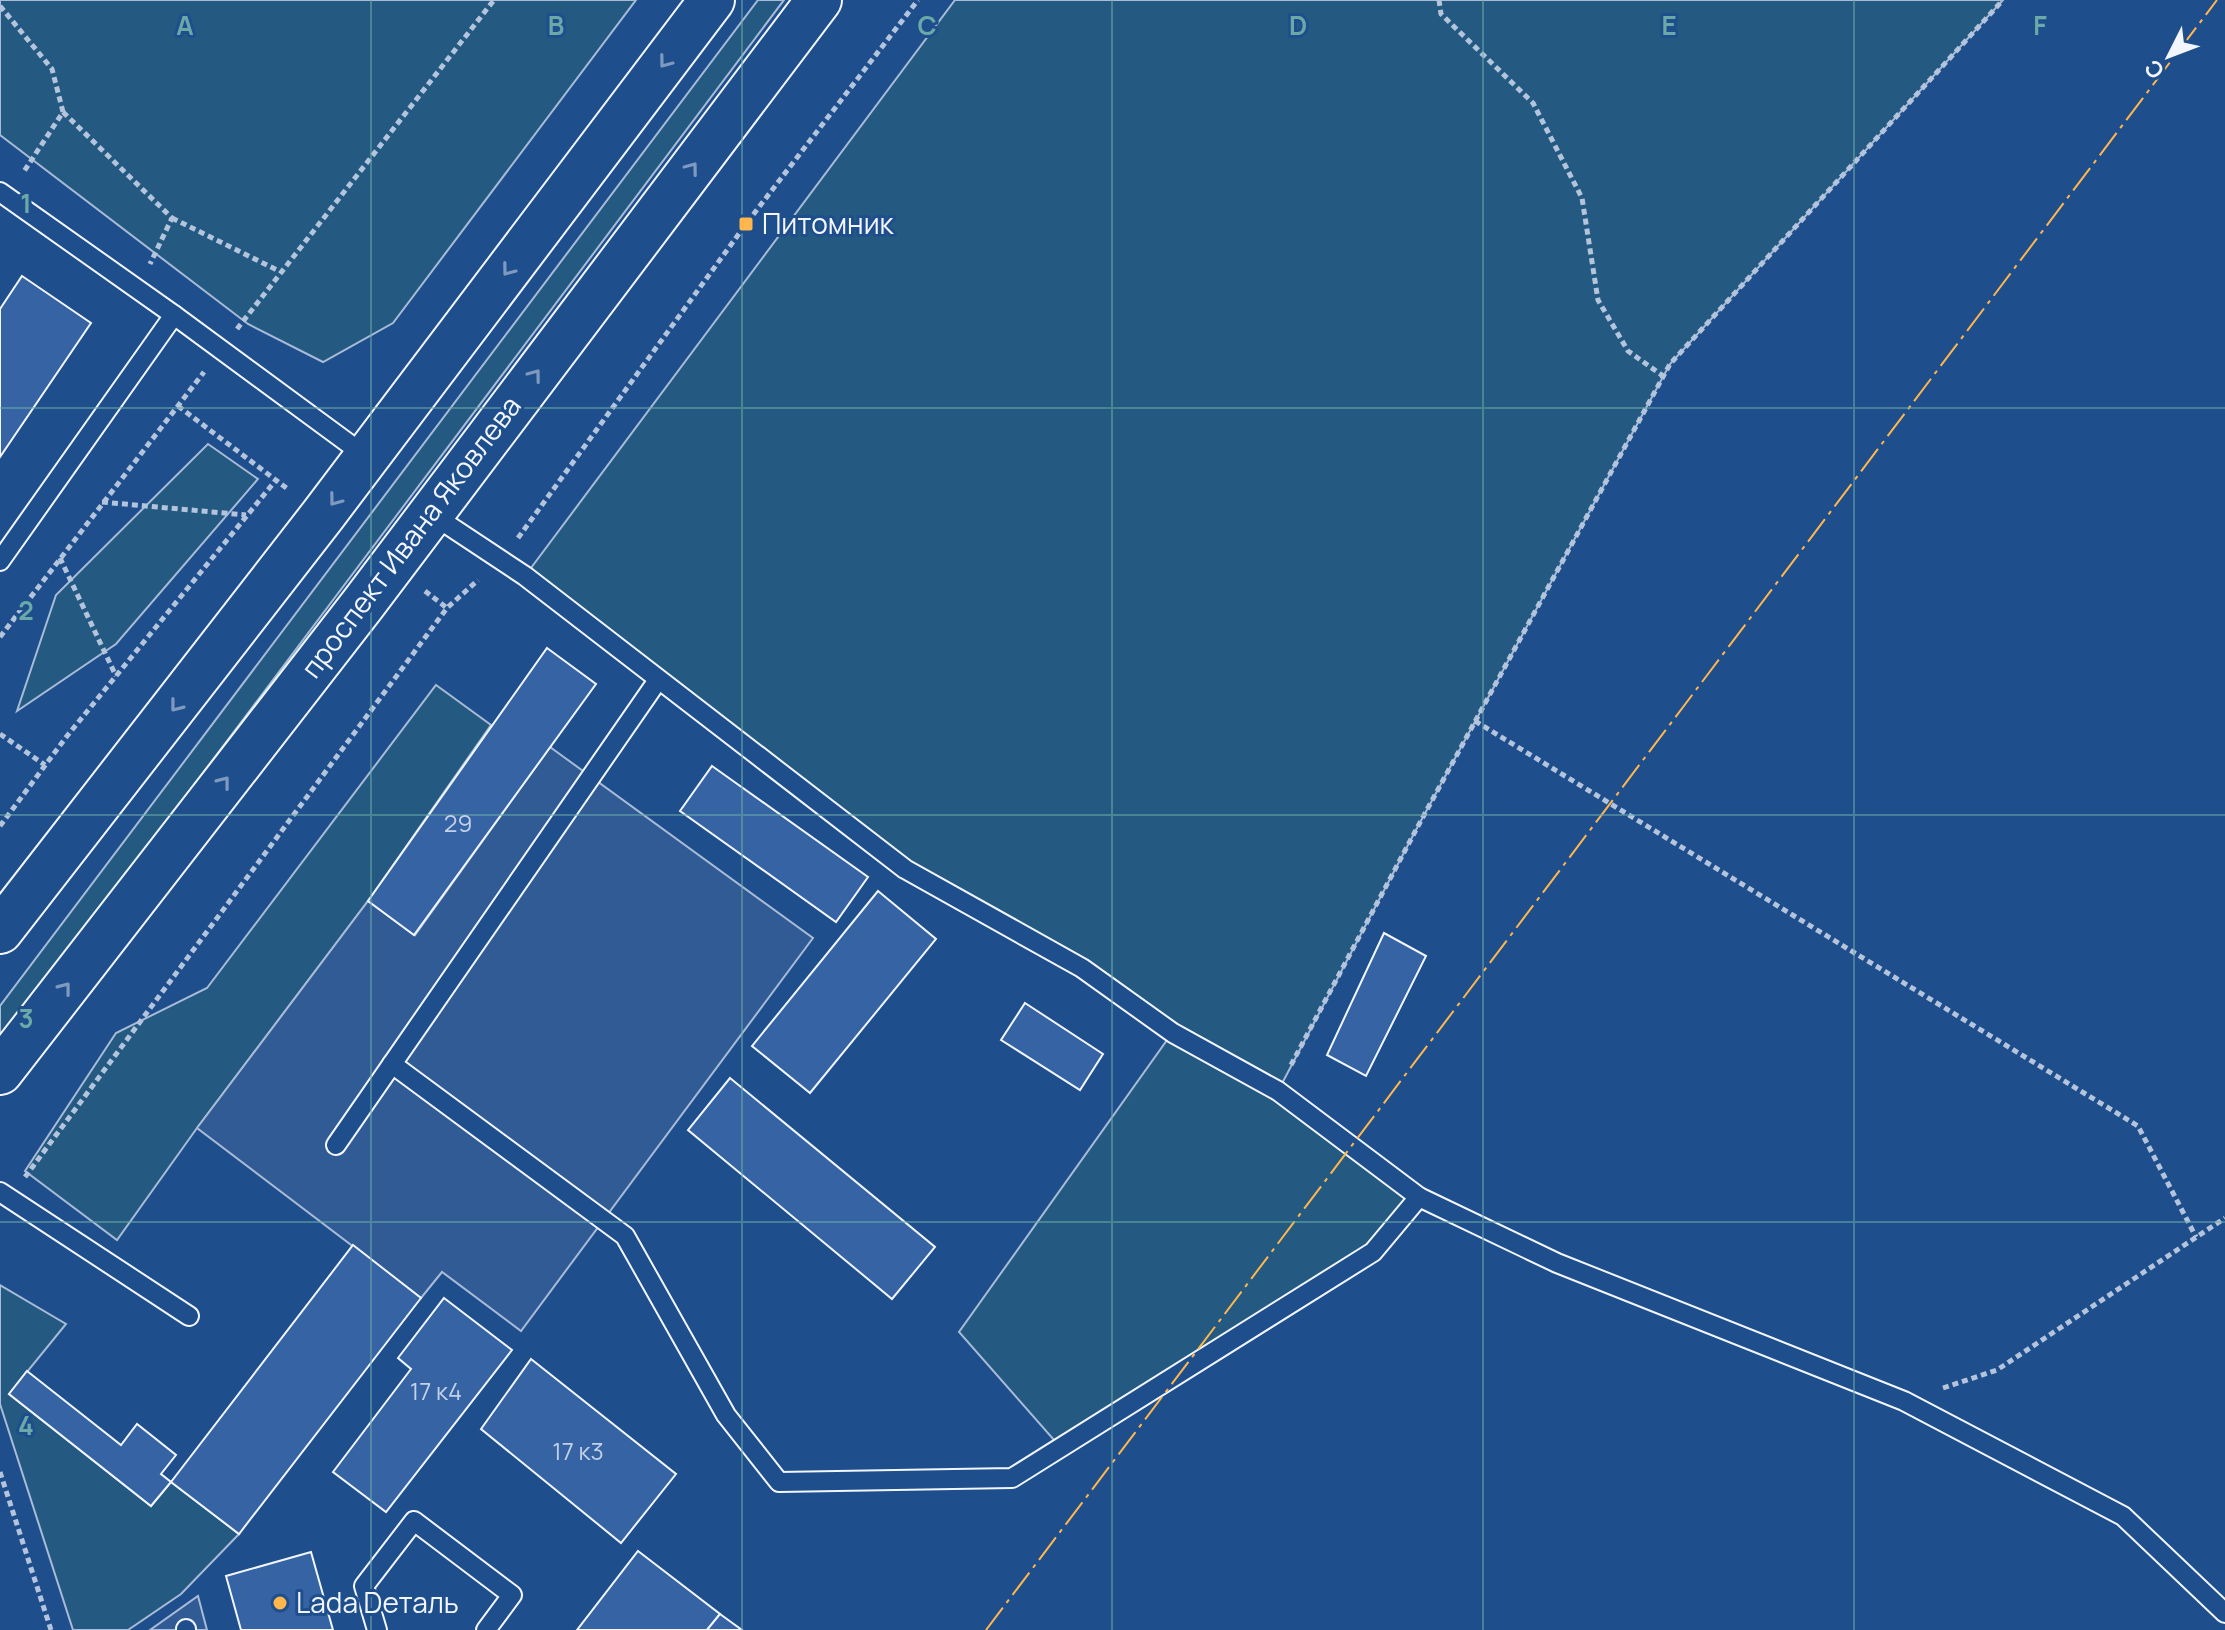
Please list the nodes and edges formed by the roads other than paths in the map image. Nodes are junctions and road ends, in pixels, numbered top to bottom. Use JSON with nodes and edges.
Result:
{"nodes":[{"id":1,"x":712,"y":0,"type":"edge"},
{"id":2,"x":819,"y":0,"type":"edge"},
{"id":3,"x":4,"y":195,"type":"edge"},
{"id":4,"x":174,"y":315,"type":"junction"},
{"id":5,"x":367,"y":457,"type":"junction"},
{"id":6,"x":430,"y":513,"type":"junction"},
{"id":7,"x":0,"y":561,"type":"edge"},
{"id":8,"x":658,"y":680,"type":"junction"},
{"id":9,"x":0,"y":931,"type":"edge"},
{"id":10,"x":392,"y":1064,"type":"junction"},
{"id":11,"x":0,"y":1072,"type":"edge"},
{"id":12,"x":336,"y":1145,"type":"dead end"},
{"id":13,"x":5,"y":1195,"type":"edge"},
{"id":14,"x":1419,"y":1197,"type":"junction"},
{"id":15,"x":189,"y":1316,"type":"dead end"},
{"id":16,"x":2225,"y":1613,"type":"edge"},
{"id":17,"x":377,"y":1630,"type":"edge"},
{"id":18,"x":486,"y":1630,"type":"edge"}],
"edges":[{"from":1,"to":5,"type":"main road","one_way":true},
{"from":6,"to":2,"type":"main road","name":"проспект Ивана Яковлева","one_way":true},
{"from":3,"to":4,"type":"lane"},
{"from":4,"to":5,"type":"lane"},
{"from":4,"to":7,"type":"lane"},
{"from":5,"to":9,"type":"main road","one_way":true},
{"from":6,"to":8,"type":"lane"},
{"from":11,"to":6,"type":"main road","name":"проспект Ивана Яковлева","one_way":true},
{"from":8,"to":10,"type":"lane"},
{"from":8,"to":14,"type":"lane"},
{"from":10,"to":12,"type":"lane"},
{"from":10,"to":14,"type":"lane"},
{"from":13,"to":15,"type":"lane"},
{"from":14,"to":16,"type":"lane"},
{"from":17,"to":18,"type":"lane"}]}
